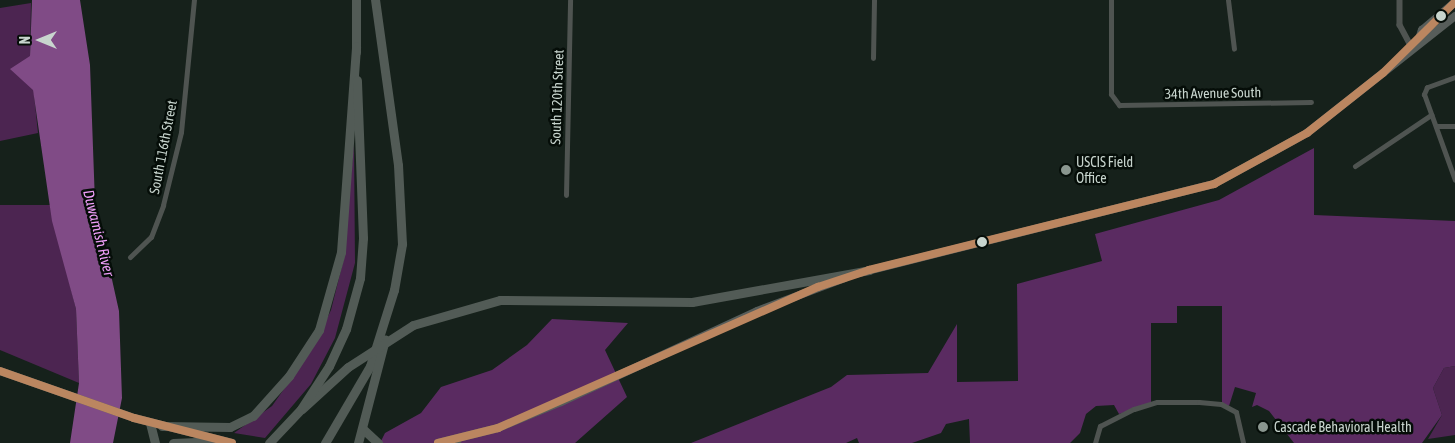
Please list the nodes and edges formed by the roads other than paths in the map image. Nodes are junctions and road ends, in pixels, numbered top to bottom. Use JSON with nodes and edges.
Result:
{"nodes":[{"id":1,"x":194,"y":0,"type":"edge"},
{"id":2,"x":356,"y":0,"type":"edge"},
{"id":3,"x":375,"y":0,"type":"edge"},
{"id":4,"x":570,"y":0,"type":"edge"},
{"id":5,"x":874,"y":0,"type":"edge"},
{"id":6,"x":1110,"y":0,"type":"edge"},
{"id":7,"x":1228,"y":0,"type":"edge"},
{"id":8,"x":1400,"y":0,"type":"edge"},
{"id":9,"x":1455,"y":2,"type":"edge"},
{"id":10,"x":1455,"y":16,"type":"edge"},
{"id":11,"x":1415,"y":45,"type":"junction"},
{"id":12,"x":356,"y":47,"type":"junction"},
{"id":13,"x":1234,"y":49,"type":"dead end"},
{"id":14,"x":872,"y":58,"type":"dead end"},
{"id":15,"x":1455,"y":77,"type":"edge"},
{"id":16,"x":1311,"y":102,"type":"dead end"},
{"id":17,"x":1431,"y":115,"type":"junction"},
{"id":18,"x":1436,"y":126,"type":"junction"},
{"id":19,"x":1455,"y":126,"type":"edge"},
{"id":20,"x":1355,"y":166,"type":"dead end"},
{"id":21,"x":1455,"y":180,"type":"edge"},
{"id":22,"x":566,"y":195,"type":"dead end"},
{"id":23,"x":130,"y":257,"type":"dead end"},
{"id":24,"x":869,"y":270,"type":"junction"},
{"id":25,"x":394,"y":290,"type":"junction"},
{"id":26,"x":0,"y":371,"type":"edge"},
{"id":27,"x":301,"y":409,"type":"junction"},
{"id":28,"x":150,"y":422,"type":"junction"},
{"id":29,"x":162,"y":426,"type":"junction"},
{"id":30,"x":362,"y":429,"type":"junction"},
{"id":31,"x":221,"y":441,"type":"junction"},
{"id":32,"x":452,"y":442,"type":"edge"},
{"id":33,"x":155,"y":443,"type":"edge"},
{"id":34,"x":173,"y":443,"type":"edge"},
{"id":35,"x":232,"y":443,"type":"edge"},
{"id":36,"x":269,"y":443,"type":"edge"},
{"id":37,"x":326,"y":443,"type":"edge"},
{"id":38,"x":358,"y":443,"type":"edge"},
{"id":39,"x":378,"y":443,"type":"edge"},
{"id":40,"x":438,"y":443,"type":"edge"},
{"id":41,"x":1095,"y":443,"type":"edge"},
{"id":42,"x":1242,"y":443,"type":"edge"}],
"edges":[{"from":1,"to":23,"type":"street","name":"South 116th Street"},
{"from":2,"to":12,"type":"highway"},
{"from":3,"to":25,"type":"highway"},
{"from":4,"to":22,"type":"street","name":"South 120th Street"},
{"from":5,"to":14,"type":"street"},
{"from":6,"to":16,"type":"street","name":"34th Avenue South"},
{"from":7,"to":13,"type":"street"},
{"from":8,"to":11,"type":"street"},
{"from":9,"to":11,"type":"main road"},
{"from":10,"to":11,"type":"main road"},
{"from":11,"to":24,"type":"main road"},
{"from":12,"to":27,"type":"highway"},
{"from":12,"to":29,"type":"highway"},
{"from":15,"to":17,"type":"street"},
{"from":17,"to":18,"type":"street"},
{"from":17,"to":20,"type":"street"},
{"from":18,"to":19,"type":"street"},
{"from":18,"to":21,"type":"street"},
{"from":24,"to":27,"type":"highway","bridge":true},
{"from":24,"to":32,"type":"main road"},
{"from":25,"to":30,"type":"highway"},
{"from":25,"to":37,"type":"highway"},
{"from":26,"to":28,"type":"main road"},
{"from":27,"to":36,"type":"highway"},
{"from":28,"to":29,"type":"main road"},
{"from":28,"to":33,"type":"highway"},
{"from":29,"to":31,"type":"main road"},
{"from":30,"to":38,"type":"highway"},
{"from":30,"to":39,"type":"highway"},
{"from":31,"to":34,"type":"highway"},
{"from":31,"to":35,"type":"main road"},
{"from":32,"to":40,"type":"main road"},
{"from":41,"to":42,"type":"street"}]}
